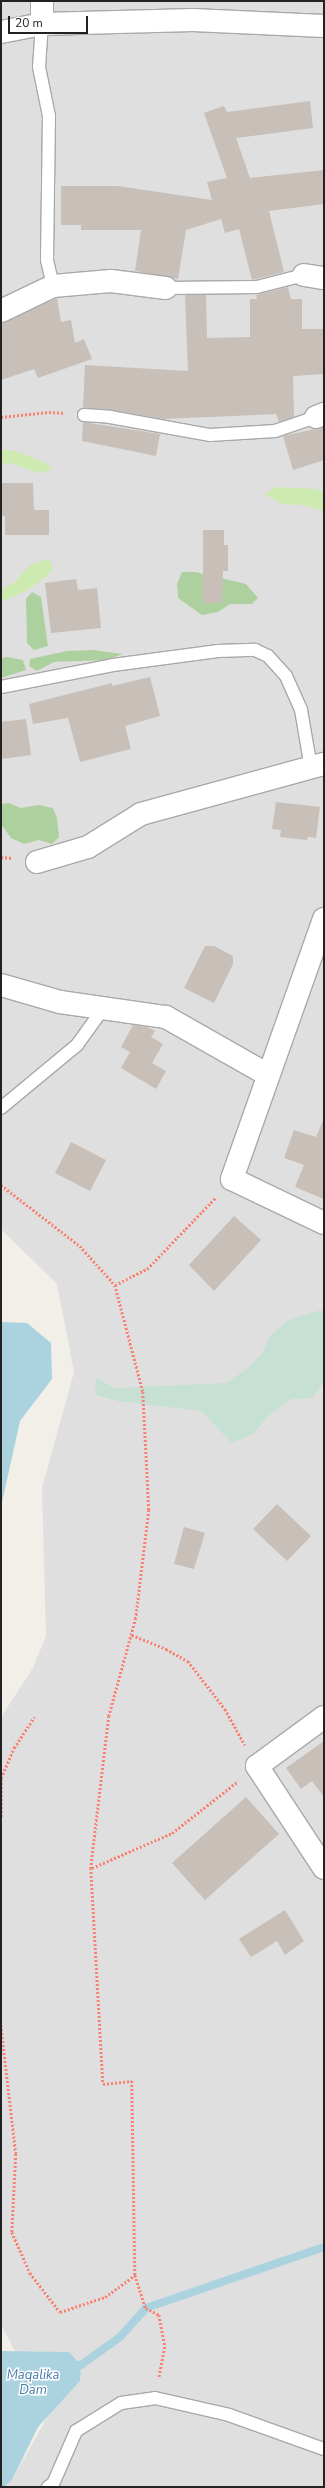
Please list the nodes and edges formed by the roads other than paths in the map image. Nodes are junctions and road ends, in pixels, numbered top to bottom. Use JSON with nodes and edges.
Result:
{"nodes":[{"id":1,"x":42,"y":1,"type":"edge"},
{"id":2,"x":42,"y":24,"type":"junction"},
{"id":3,"x":324,"y":26,"type":"edge"},
{"id":4,"x":1,"y":32,"type":"edge"},
{"id":5,"x":314,"y":276,"type":"edge"},
{"id":6,"x":53,"y":286,"type":"junction"},
{"id":7,"x":166,"y":288,"type":"joint"},
{"id":8,"x":1,"y":311,"type":"edge"},
{"id":9,"x":84,"y":415,"type":"road end"},
{"id":10,"x":320,"y":416,"type":"edge"},
{"id":11,"x":1,"y":687,"type":"edge"},
{"id":12,"x":317,"y":766,"type":"edge"},
{"id":13,"x":37,"y":862,"type":"dead end"},
{"id":14,"x":324,"y":919,"type":"edge"},
{"id":15,"x":1,"y":985,"type":"edge"},
{"id":16,"x":103,"y":1009,"type":"junction"},
{"id":17,"x":268,"y":1075,"type":"junction"},
{"id":18,"x":1,"y":1108,"type":"edge"},
{"id":19,"x":324,"y":1223,"type":"edge"},
{"id":20,"x":324,"y":1717,"type":"edge"},
{"id":21,"x":324,"y":1868,"type":"edge"},
{"id":22,"x":324,"y":2449,"type":"edge"},
{"id":23,"x":48,"y":2487,"type":"edge"}],
"edges":[{"from":1,"to":2,"type":"street"},
{"from":2,"to":3,"type":"street"},
{"from":2,"to":4,"type":"street"},
{"from":2,"to":6,"type":"lane"},
{"from":5,"to":7,"type":"lane"},
{"from":6,"to":7,"type":"street"},
{"from":6,"to":8,"type":"street"},
{"from":9,"to":10,"type":"lane"},
{"from":11,"to":12,"type":"lane"},
{"from":12,"to":13,"type":"street"},
{"from":14,"to":17,"type":"street"},
{"from":15,"to":16,"type":"street"},
{"from":16,"to":17,"type":"street"},
{"from":16,"to":18,"type":"lane"},
{"from":17,"to":19,"type":"street"},
{"from":20,"to":21,"type":"street"},
{"from":22,"to":23,"type":"lane"}]}
